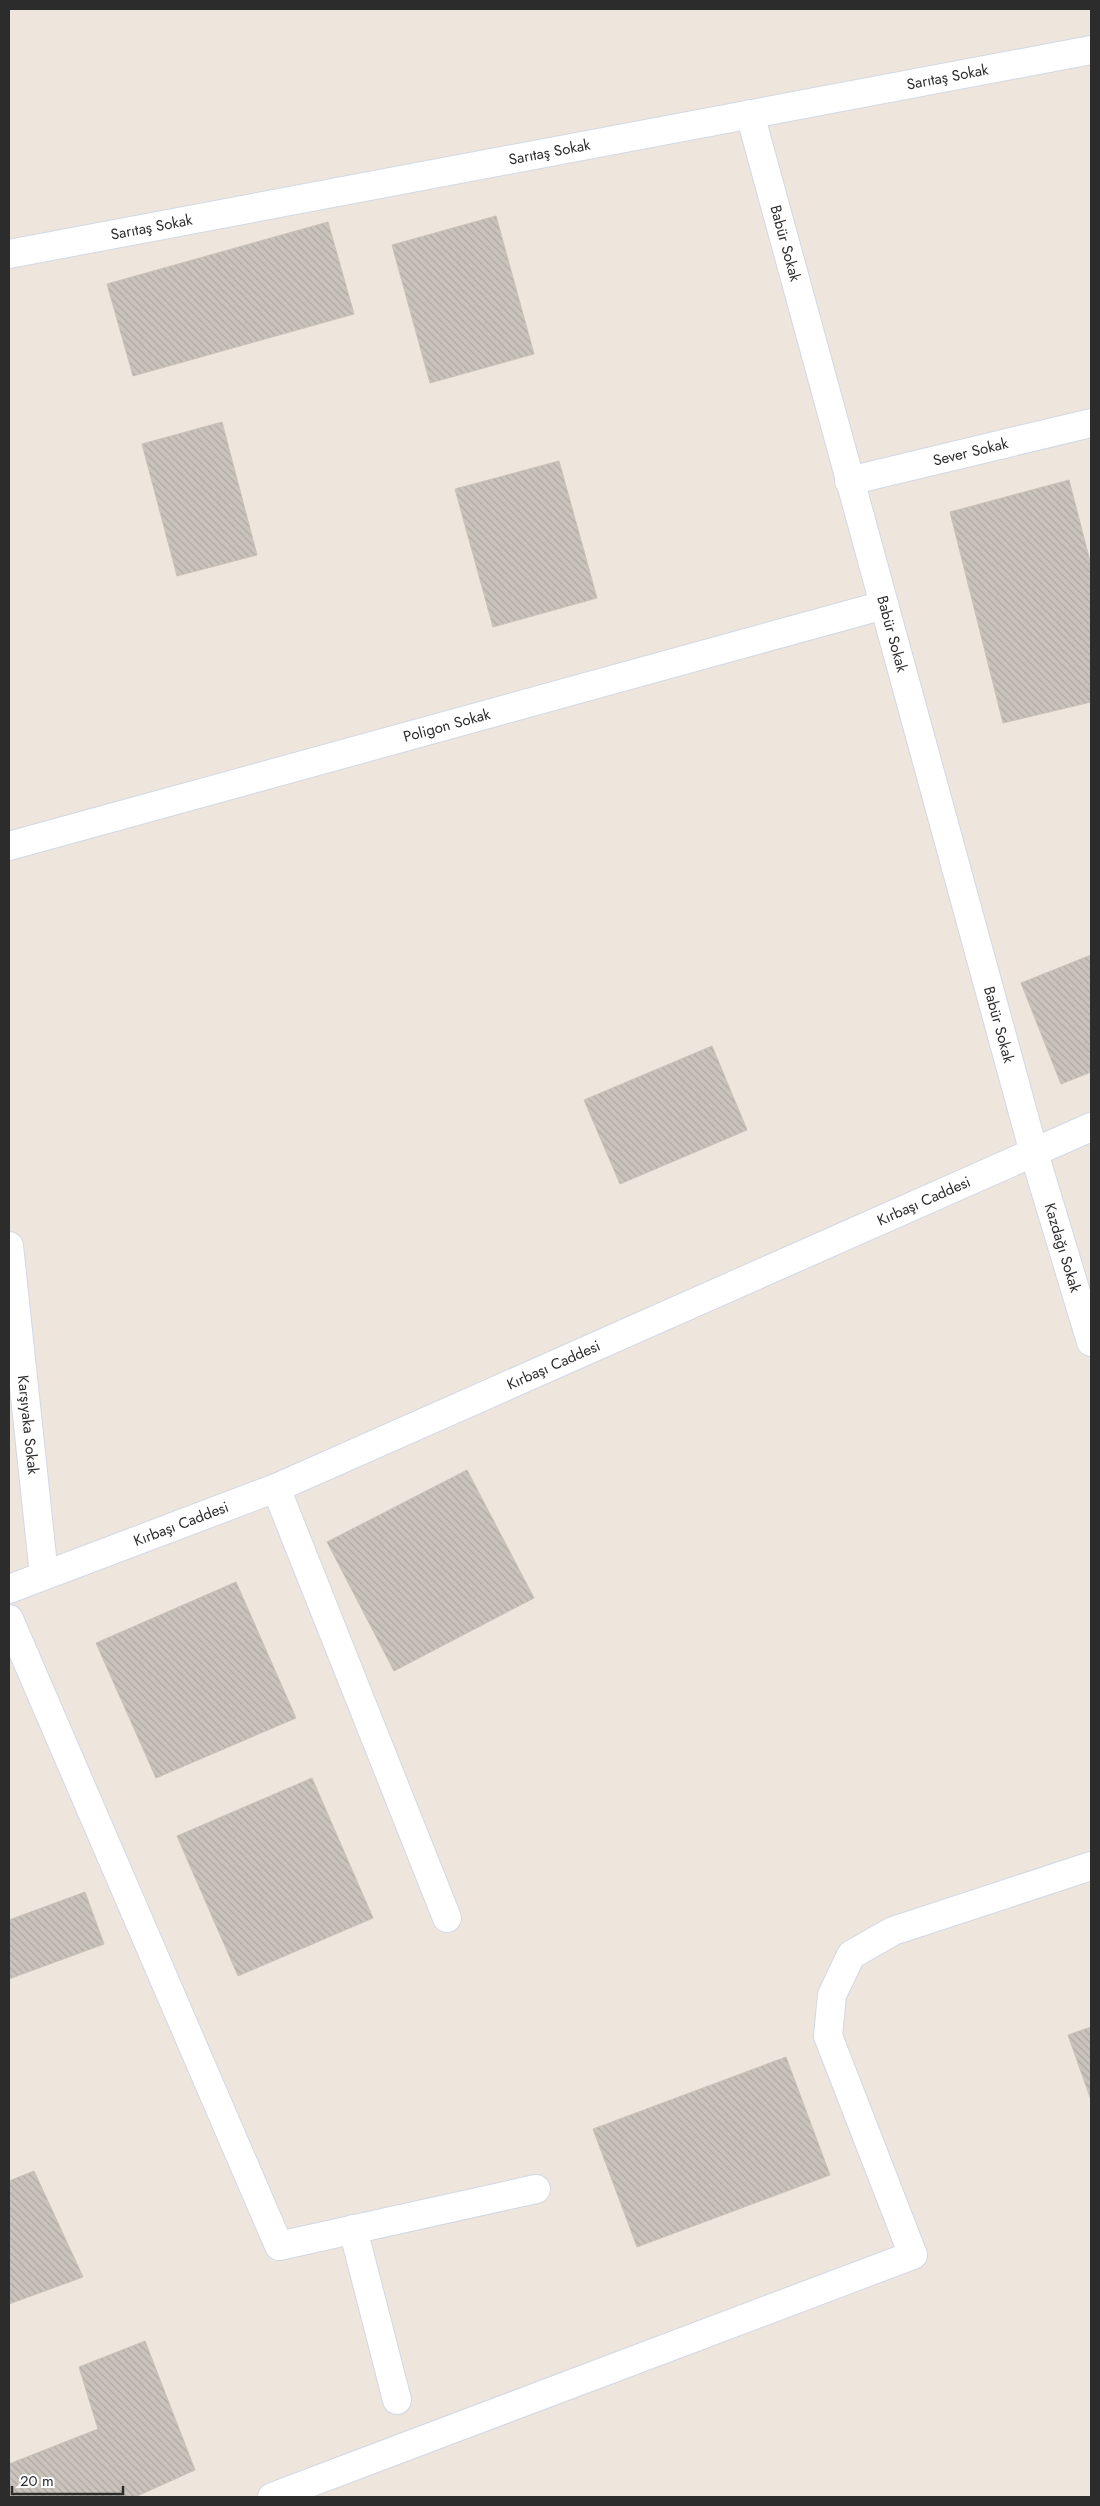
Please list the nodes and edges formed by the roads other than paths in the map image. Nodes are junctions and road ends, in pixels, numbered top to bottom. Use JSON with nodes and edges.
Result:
{"nodes":[{"id":1,"x":1091,"y":50,"type":"edge"},
{"id":2,"x":750,"y":114,"type":"junction"},
{"id":3,"x":9,"y":254,"type":"edge"},
{"id":4,"x":1091,"y":423,"type":"edge"},
{"id":5,"x":849,"y":481,"type":"junction"},
{"id":6,"x":884,"y":604,"type":"junction"},
{"id":7,"x":9,"y":846,"type":"edge"},
{"id":8,"x":1091,"y":1127,"type":"edge"},
{"id":9,"x":1034,"y":1153,"type":"junction"},
{"id":10,"x":9,"y":1246,"type":"edge"},
{"id":11,"x":1091,"y":1342,"type":"edge"},
{"id":12,"x":276,"y":1488,"type":"junction"},
{"id":13,"x":44,"y":1575,"type":"junction"},
{"id":14,"x":9,"y":1589,"type":"edge"},
{"id":15,"x":9,"y":1619,"type":"edge"},
{"id":16,"x":1091,"y":1866,"type":"edge"},
{"id":17,"x":448,"y":1918,"type":"dead end"},
{"id":18,"x":536,"y":2190,"type":"dead end"},
{"id":19,"x":353,"y":2229,"type":"junction"},
{"id":20,"x":397,"y":2400,"type":"dead end"},
{"id":21,"x":272,"y":2497,"type":"edge"}],
"edges":[{"from":1,"to":2,"type":"street","name":"Sarıtaş Sokak"},
{"from":2,"to":3,"type":"street","name":"Sarıtaş Sokak"},
{"from":2,"to":5,"type":"street","name":"Babür Sokak"},
{"from":4,"to":5,"type":"street","name":"Sever Sokak"},
{"from":5,"to":6,"type":"street","name":"Babür Sokak"},
{"from":6,"to":7,"type":"street","name":"Poligon Sokak"},
{"from":6,"to":9,"type":"street","name":"Babür Sokak"},
{"from":8,"to":9,"type":"street","name":"Kırbaşı Caddesi"},
{"from":9,"to":11,"type":"street","name":"Kazdağı Sokak"},
{"from":9,"to":12,"type":"street","name":"Kırbaşı Caddesi"},
{"from":10,"to":13,"type":"street","name":"Karşıyaka Sokak"},
{"from":12,"to":13,"type":"street","name":"Kırbaşı Caddesi"},
{"from":12,"to":17,"type":"street"},
{"from":13,"to":14,"type":"street","name":"Kırbaşı Caddesi"},
{"from":15,"to":19,"type":"street"},
{"from":16,"to":21,"type":"street"},
{"from":18,"to":19,"type":"street"},
{"from":19,"to":20,"type":"street"}]}
